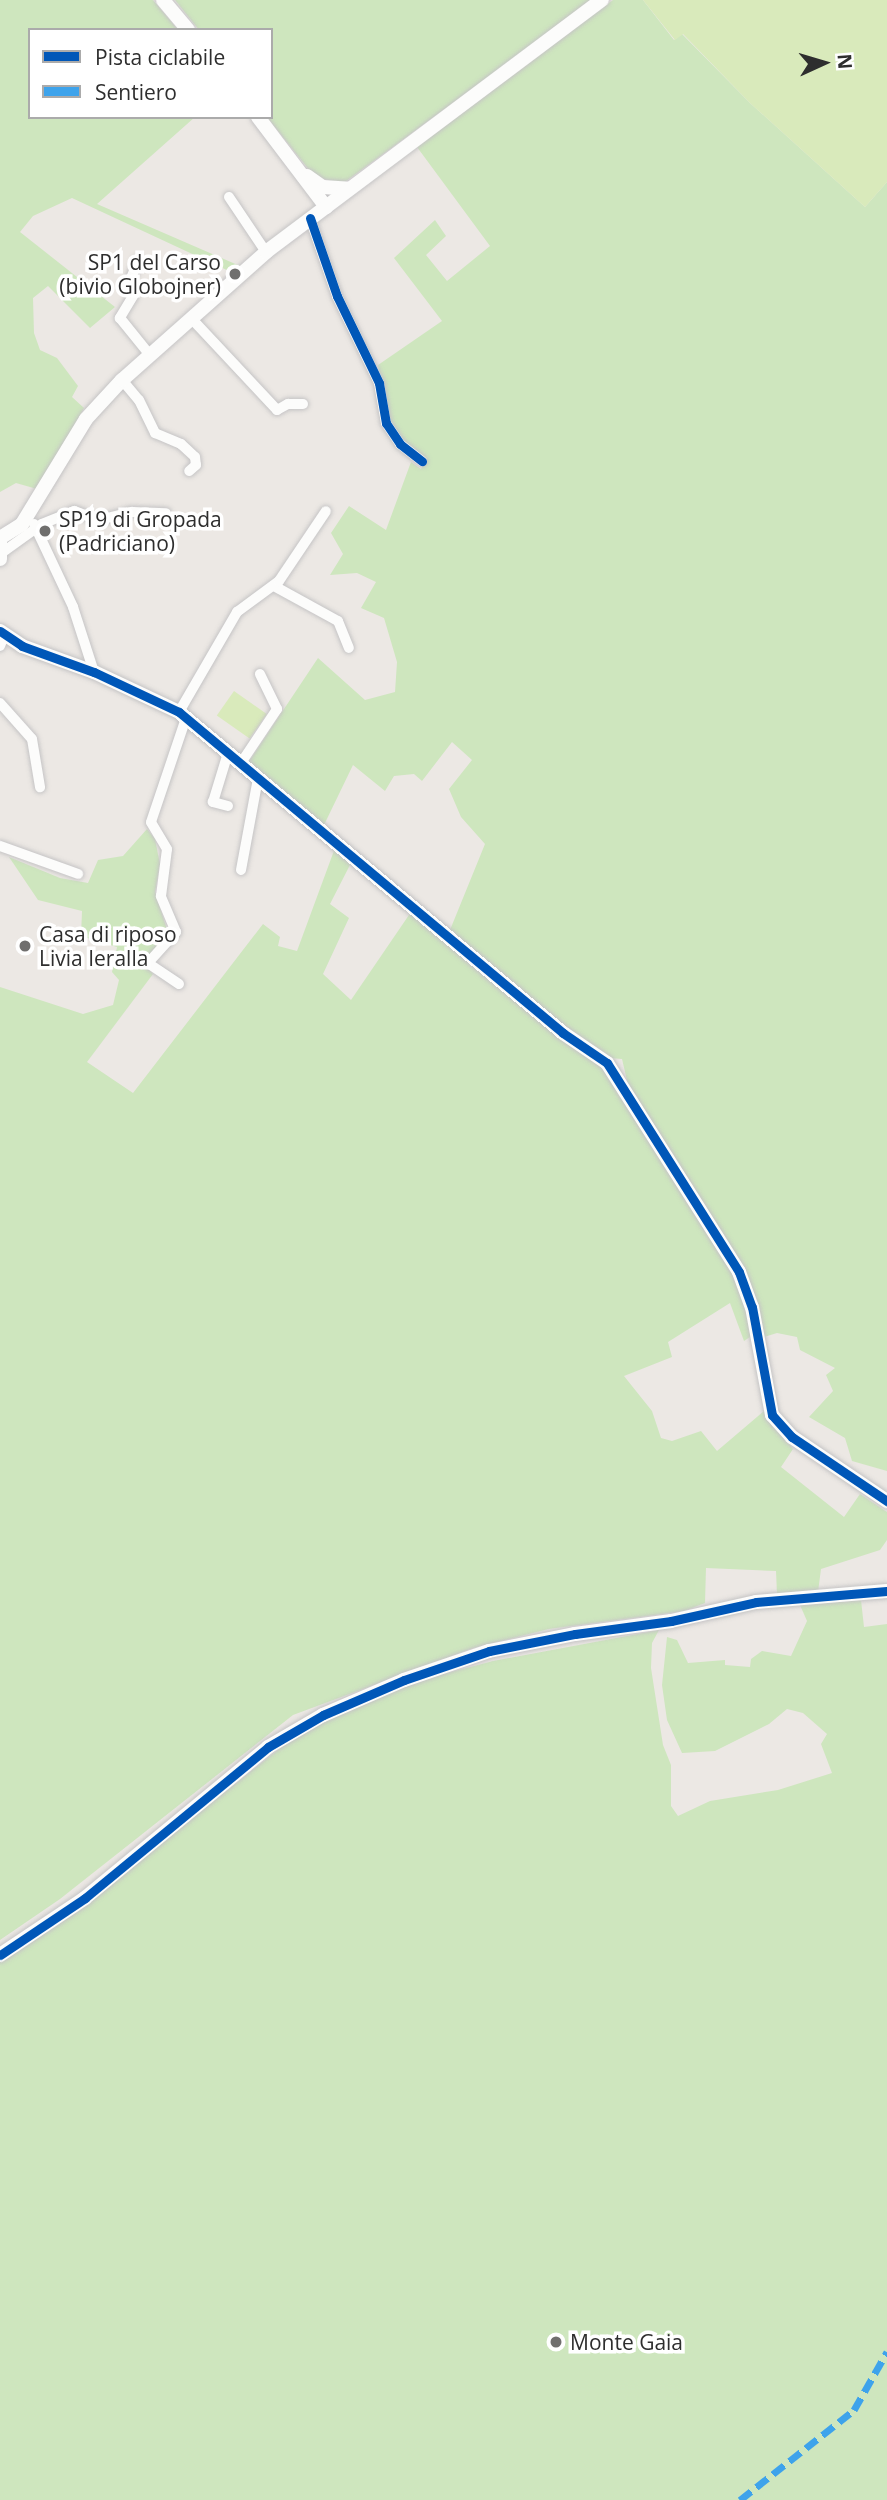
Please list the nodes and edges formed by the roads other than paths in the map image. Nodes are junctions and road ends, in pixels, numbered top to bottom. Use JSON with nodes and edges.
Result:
{"nodes":[{"id":1,"x":163,"y":0,"type":"edge"},
{"id":2,"x":602,"y":0,"type":"edge"},
{"id":3,"x":186,"y":28,"type":"edge"},
{"id":4,"x":260,"y":119,"type":"edge"},
{"id":5,"x":300,"y":172,"type":"junction"},
{"id":6,"x":349,"y":189,"type":"junction"},
{"id":7,"x":229,"y":197,"type":"dead end"},
{"id":8,"x":326,"y":207,"type":"junction"},
{"id":9,"x":310,"y":218,"type":"junction"},
{"id":10,"x":266,"y":253,"type":"junction"},
{"id":11,"x":138,"y":261,"type":"dead end"},
{"id":12,"x":191,"y":318,"type":"junction"},
{"id":13,"x":150,"y":355,"type":"junction"},
{"id":14,"x":122,"y":380,"type":"junction"},
{"id":15,"x":303,"y":404,"type":"dead end"},
{"id":16,"x":422,"y":461,"type":"dead end"},
{"id":17,"x":189,"y":471,"type":"dead end"},
{"id":18,"x":326,"y":511,"type":"dead end"},
{"id":19,"x":166,"y":513,"type":"dead end"},
{"id":20,"x":33,"y":521,"type":"junction"},
{"id":21,"x":1,"y":548,"type":"edge"},
{"id":22,"x":274,"y":586,"type":"junction"},
{"id":23,"x":1,"y":638,"type":"edge"},
{"id":24,"x":349,"y":648,"type":"dead end"},
{"id":25,"x":94,"y":672,"type":"junction"},
{"id":26,"x":260,"y":674,"type":"dead end"},
{"id":27,"x":0,"y":703,"type":"edge"},
{"id":28,"x":182,"y":715,"type":"junction"},
{"id":29,"x":229,"y":753,"type":"junction"},
{"id":30,"x":241,"y":763,"type":"junction"},
{"id":31,"x":258,"y":778,"type":"junction"},
{"id":32,"x":40,"y":787,"type":"dead end"},
{"id":33,"x":228,"y":806,"type":"dead end"},
{"id":34,"x":0,"y":846,"type":"edge"},
{"id":35,"x":241,"y":870,"type":"dead end"},
{"id":36,"x":78,"y":874,"type":"dead end"},
{"id":37,"x":178,"y":985,"type":"dead end"},
{"id":38,"x":887,"y":1501,"type":"edge"},
{"id":39,"x":887,"y":1591,"type":"edge"},
{"id":40,"x":0,"y":1955,"type":"edge"}],
"edges":[{"from":1,"to":3,"type":"street"},
{"from":2,"to":6,"type":"street"},
{"from":4,"to":5,"type":"street"},
{"from":5,"to":6,"type":"street"},
{"from":5,"to":8,"type":"street"},
{"from":5,"to":9,"type":"street"},
{"from":6,"to":8,"type":"street"},
{"from":7,"to":10,"type":"street"},
{"from":8,"to":9,"type":"street"},
{"from":9,"to":10,"type":"street"},
{"from":9,"to":16,"type":"street"},
{"from":10,"to":12,"type":"street"},
{"from":11,"to":13,"type":"street"},
{"from":12,"to":13,"type":"street"},
{"from":12,"to":15,"type":"street"},
{"from":13,"to":14,"type":"street"},
{"from":14,"to":17,"type":"street"},
{"from":14,"to":20,"type":"street"},
{"from":18,"to":22,"type":"street"},
{"from":19,"to":20,"type":"street"},
{"from":20,"to":21,"type":"street"},
{"from":20,"to":25,"type":"street"},
{"from":22,"to":24,"type":"street"},
{"from":22,"to":28,"type":"street"},
{"from":23,"to":25,"type":"street"},
{"from":25,"to":28,"type":"street"},
{"from":26,"to":30,"type":"street"},
{"from":27,"to":32,"type":"street"},
{"from":28,"to":29,"type":"street"},
{"from":28,"to":37,"type":"street"},
{"from":29,"to":30,"type":"street"},
{"from":29,"to":33,"type":"street"},
{"from":30,"to":31,"type":"street"},
{"from":31,"to":35,"type":"street"},
{"from":31,"to":38,"type":"street"},
{"from":34,"to":36,"type":"street"},
{"from":39,"to":40,"type":"street"}]}
